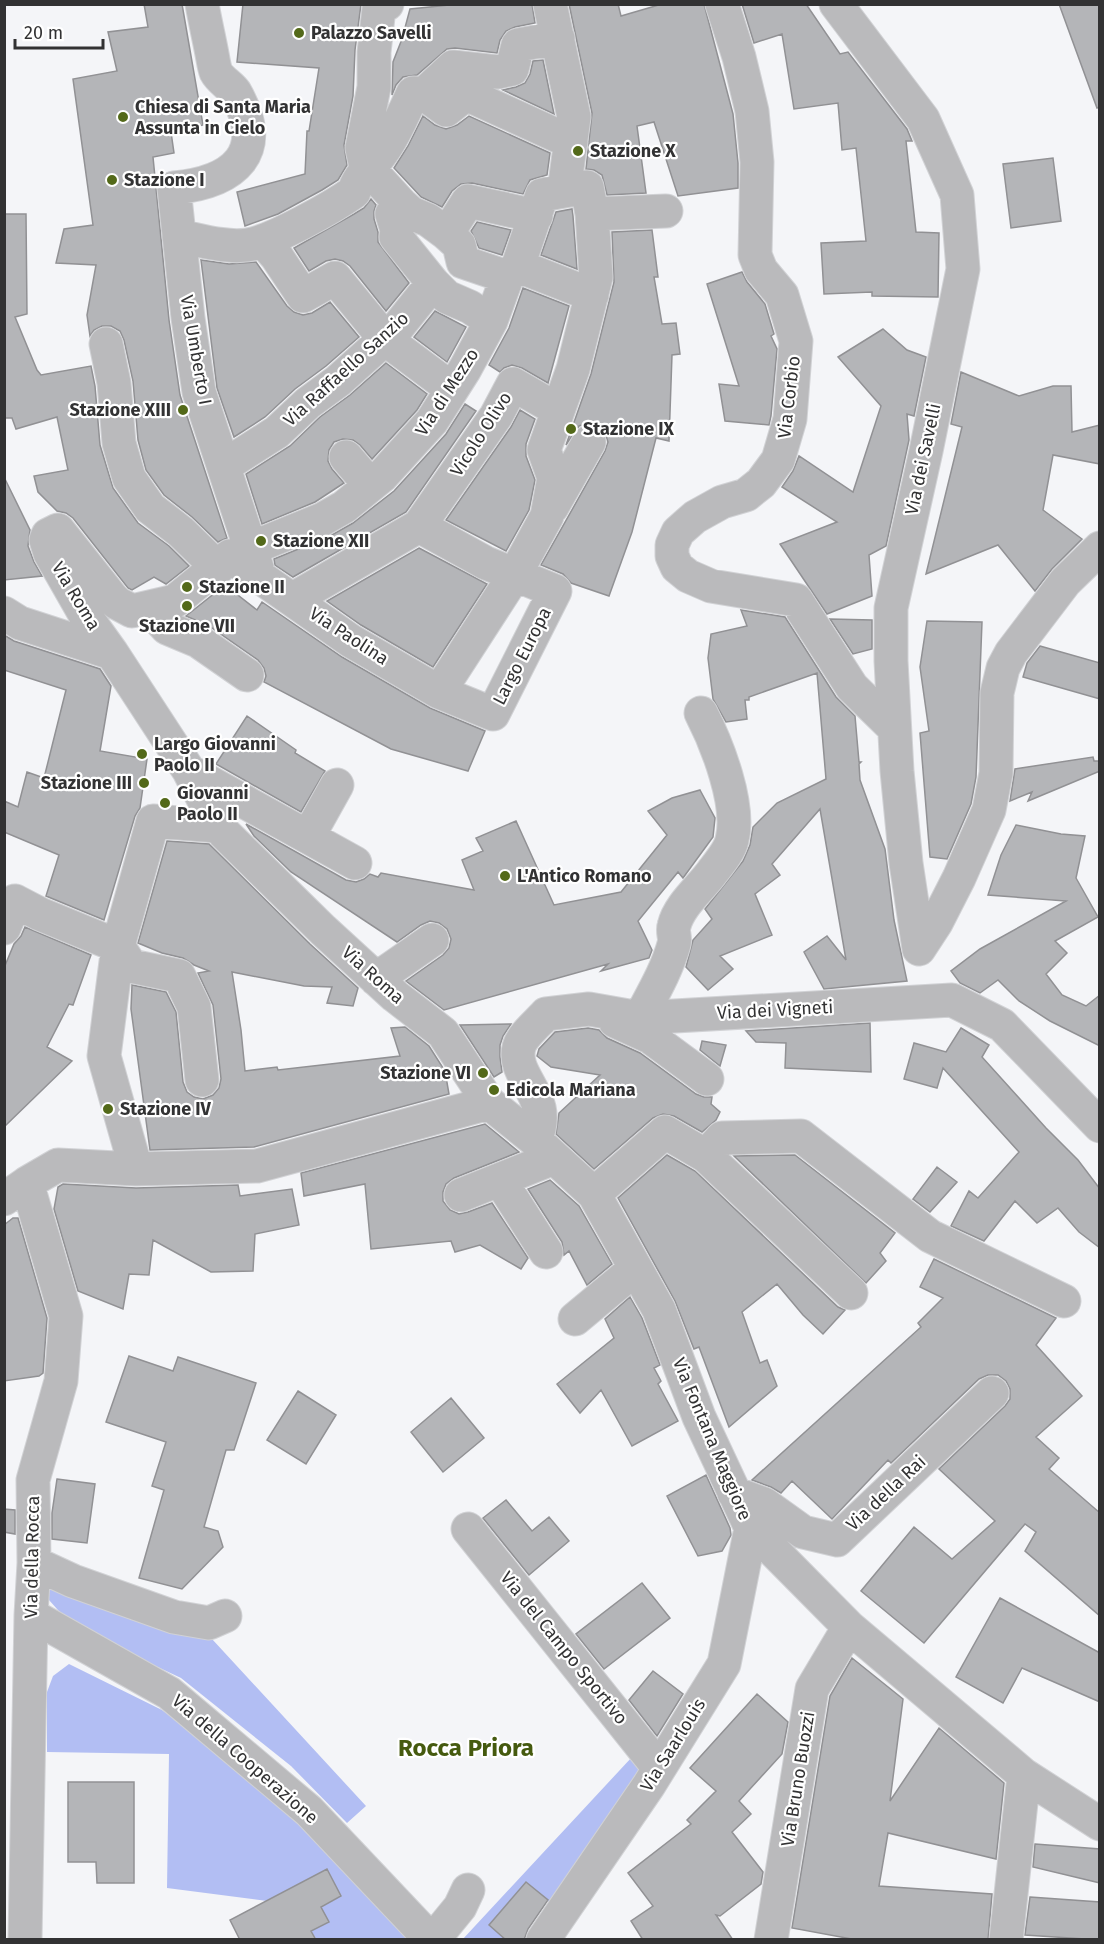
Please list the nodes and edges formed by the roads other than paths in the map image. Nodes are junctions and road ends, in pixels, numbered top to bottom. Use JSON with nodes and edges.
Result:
{"nodes":[{"id":1,"x":202,"y":4,"type":"edge"},
{"id":2,"x":387,"y":4,"type":"edge"},
{"id":3,"x":550,"y":4,"type":"edge"},
{"id":4,"x":723,"y":4,"type":"edge"},
{"id":5,"x":836,"y":4,"type":"edge"},
{"id":6,"x":558,"y":38,"type":"junction"},
{"id":7,"x":424,"y":94,"type":"junction"},
{"id":8,"x":571,"y":142,"type":"junction"},
{"id":9,"x":369,"y":169,"type":"junction"},
{"id":10,"x":564,"y":200,"type":"junction"},
{"id":11,"x":401,"y":204,"type":"junction"},
{"id":12,"x":666,"y":211,"type":"dead end"},
{"id":13,"x":447,"y":234,"type":"junction"},
{"id":14,"x":179,"y":236,"type":"junction"},
{"id":15,"x":263,"y":241,"type":"junction"},
{"id":16,"x":512,"y":272,"type":"junction"},
{"id":17,"x":433,"y":284,"type":"junction"},
{"id":18,"x":592,"y":295,"type":"junction"},
{"id":19,"x":491,"y":321,"type":"junction"},
{"id":20,"x":385,"y":339,"type":"junction"},
{"id":21,"x":106,"y":344,"type":"dead end"},
{"id":22,"x":452,"y":389,"type":"junction"},
{"id":23,"x":558,"y":410,"type":"junction"},
{"id":24,"x":589,"y":442,"type":"dead end"},
{"id":25,"x":346,"y":458,"type":"dead end"},
{"id":26,"x":224,"y":466,"type":"junction"},
{"id":27,"x":370,"y":485,"type":"junction"},
{"id":28,"x":547,"y":516,"type":"junction"},
{"id":29,"x":419,"y":526,"type":"junction"},
{"id":30,"x":1100,"y":548,"type":"edge"},
{"id":31,"x":256,"y":562,"type":"junction"},
{"id":32,"x":218,"y":568,"type":"junction"},
{"id":33,"x":514,"y":576,"type":"junction"},
{"id":34,"x":293,"y":599,"type":"junction"},
{"id":35,"x":163,"y":605,"type":"junction"},
{"id":36,"x":4,"y":613,"type":"edge"},
{"id":37,"x":112,"y":652,"type":"junction"},
{"id":38,"x":247,"y":675,"type":"dead end"},
{"id":39,"x":440,"y":692,"type":"junction"},
{"id":40,"x":701,"y":713,"type":"dead end"},
{"id":41,"x":894,"y":728,"type":"junction"},
{"id":42,"x":189,"y":771,"type":"junction"},
{"id":43,"x":337,"y":785,"type":"dead end"},
{"id":44,"x":217,"y":826,"type":"junction"},
{"id":45,"x":308,"y":837,"type":"junction"},
{"id":46,"x":355,"y":862,"type":"dead end"},
{"id":47,"x":8,"y":901,"type":"edge"},
{"id":48,"x":432,"y":940,"type":"dead end"},
{"id":49,"x":118,"y":946,"type":"junction"},
{"id":50,"x":919,"y":949,"type":"junction"},
{"id":51,"x":376,"y":980,"type":"junction"},
{"id":52,"x":932,"y":1001,"type":"junction"},
{"id":53,"x":589,"y":1009,"type":"junction"},
{"id":54,"x":640,"y":1018,"type":"junction"},
{"id":55,"x":707,"y":1079,"type":"dead end"},
{"id":56,"x":202,"y":1080,"type":"dead end"},
{"id":57,"x":489,"y":1103,"type":"junction"},
{"id":58,"x":1100,"y":1125,"type":"edge"},
{"id":59,"x":1100,"y":1148,"type":"edge"},
{"id":60,"x":545,"y":1149,"type":"junction"},
{"id":61,"x":706,"y":1156,"type":"junction"},
{"id":62,"x":136,"y":1169,"type":"junction"},
{"id":63,"x":500,"y":1180,"type":"junction"},
{"id":64,"x":16,"y":1191,"type":"edge"},
{"id":65,"x":594,"y":1194,"type":"junction"},
{"id":66,"x":461,"y":1195,"type":"dead end"},
{"id":67,"x":546,"y":1252,"type":"dead end"},
{"id":68,"x":635,"y":1269,"type":"junction"},
{"id":69,"x":851,"y":1293,"type":"dead end"},
{"id":70,"x":1064,"y":1301,"type":"dead end"},
{"id":71,"x":575,"y":1319,"type":"dead end"},
{"id":72,"x":992,"y":1393,"type":"dead end"},
{"id":73,"x":734,"y":1493,"type":"junction"},
{"id":74,"x":751,"y":1528,"type":"junction"},
{"id":75,"x":468,"y":1529,"type":"dead end"},
{"id":76,"x":34,"y":1563,"type":"junction"},
{"id":77,"x":31,"y":1615,"type":"junction"},
{"id":78,"x":225,"y":1616,"type":"dead end"},
{"id":79,"x":849,"y":1627,"type":"junction"},
{"id":80,"x":660,"y":1768,"type":"junction"},
{"id":81,"x":1024,"y":1775,"type":"junction"},
{"id":82,"x":1100,"y":1824,"type":"edge"},
{"id":83,"x":16,"y":1861,"type":"edge"},
{"id":84,"x":468,"y":1890,"type":"dead end"},
{"id":85,"x":26,"y":1940,"type":"edge"},
{"id":86,"x":432,"y":1940,"type":"edge"},
{"id":87,"x":543,"y":1940,"type":"edge"},
{"id":88,"x":771,"y":1940,"type":"edge"},
{"id":89,"x":1006,"y":1940,"type":"edge"}],
"edges":[{"from":1,"to":14,"type":"street","name":"Via Umberto I"},
{"from":2,"to":9,"type":"street"},
{"from":3,"to":6,"type":"street"},
{"from":4,"to":41,"type":"street","name":"Via Corbio"},
{"from":5,"to":41,"type":"street","name":"Via dei Savelli"},
{"from":6,"to":7,"type":"street"},
{"from":6,"to":8,"type":"street"},
{"from":7,"to":8,"type":"street"},
{"from":7,"to":9,"type":"street"},
{"from":8,"to":10,"type":"street"},
{"from":9,"to":11,"type":"street"},
{"from":9,"to":15,"type":"street"},
{"from":10,"to":12,"type":"street"},
{"from":10,"to":13,"type":"street"},
{"from":10,"to":16,"type":"street","name":"Via di Mezzo"},
{"from":10,"to":18,"type":"street"},
{"from":11,"to":13,"type":"street"},
{"from":11,"to":17,"type":"street"},
{"from":13,"to":16,"type":"street"},
{"from":14,"to":15,"type":"street"},
{"from":14,"to":26,"type":"street","name":"Via Umberto I"},
{"from":15,"to":20,"type":"street"},
{"from":16,"to":18,"type":"street"},
{"from":16,"to":19,"type":"street","name":"Via di Mezzo"},
{"from":17,"to":19,"type":"street"},
{"from":17,"to":20,"type":"street","name":"Via Raffaello Sanzio"},
{"from":18,"to":23,"type":"street"},
{"from":19,"to":22,"type":"street","name":"Via di Mezzo"},
{"from":20,"to":22,"type":"street"},
{"from":20,"to":26,"type":"street","name":"Via Raffaello Sanzio"},
{"from":21,"to":32,"type":"street"},
{"from":22,"to":27,"type":"street","name":"Via di Mezzo"},
{"from":23,"to":28,"type":"street"},
{"from":23,"to":29,"type":"street","name":"Vicolo Olivo"},
{"from":24,"to":28,"type":"street"},
{"from":25,"to":27,"type":"street"},
{"from":26,"to":31,"type":"street","name":"Via Umberto I"},
{"from":27,"to":31,"type":"street","name":"Via di Mezzo"},
{"from":28,"to":33,"type":"street"},
{"from":29,"to":33,"type":"street"},
{"from":29,"to":34,"type":"street","name":"Vicolo Olivo"},
{"from":30,"to":50,"type":"street"},
{"from":31,"to":32,"type":"street","name":"Via Paolina"},
{"from":31,"to":34,"type":"street","name":"Via Paolina"},
{"from":32,"to":35,"type":"street"},
{"from":33,"to":39,"type":"street"},
{"from":33,"to":39,"type":"street","name":"Largo Europa"},
{"from":34,"to":39,"type":"street","name":"Via Paolina"},
{"from":35,"to":37,"type":"street","name":"Via Roma"},
{"from":35,"to":38,"type":"street"},
{"from":36,"to":37,"type":"street"},
{"from":37,"to":42,"type":"street","name":"Via Roma"},
{"from":40,"to":54,"type":"street"},
{"from":41,"to":50,"type":"street","name":"Via dei Savelli"},
{"from":42,"to":44,"type":"street","name":"Via Roma"},
{"from":42,"to":45,"type":"street"},
{"from":43,"to":45,"type":"street"},
{"from":44,"to":49,"type":"street"},
{"from":44,"to":51,"type":"street","name":"Via Roma"},
{"from":45,"to":46,"type":"street"},
{"from":47,"to":49,"type":"street"},
{"from":48,"to":51,"type":"street"},
{"from":49,"to":56,"type":"street"},
{"from":49,"to":62,"type":"street"},
{"from":50,"to":52,"type":"street","name":"Via dei Savelli"},
{"from":51,"to":57,"type":"street","name":"Via Roma"},
{"from":52,"to":54,"type":"street","name":"Via dei Vigneti"},
{"from":52,"to":58,"type":"street","name":"Via dei Vigneti"},
{"from":52,"to":59,"type":"street"},
{"from":53,"to":54,"type":"street","name":"Via dei Vigneti"},
{"from":53,"to":55,"type":"street"},
{"from":53,"to":60,"type":"street","name":"Via dei Vigneti"},
{"from":57,"to":60,"type":"street","name":"Via Fontana Maggiore"},
{"from":57,"to":62,"type":"street"},
{"from":60,"to":63,"type":"street"},
{"from":60,"to":65,"type":"street","name":"Via Fontana Maggiore"},
{"from":61,"to":65,"type":"street"},
{"from":61,"to":69,"type":"street"},
{"from":61,"to":70,"type":"street"},
{"from":62,"to":64,"type":"street"},
{"from":63,"to":66,"type":"street"},
{"from":63,"to":67,"type":"street"},
{"from":64,"to":76,"type":"street","name":"Via della Rocca"},
{"from":65,"to":68,"type":"street","name":"Via Fontana Maggiore"},
{"from":68,"to":71,"type":"street"},
{"from":68,"to":73,"type":"street","name":"Via Fontana Maggiore"},
{"from":72,"to":73,"type":"street","name":"Via della Rai"},
{"from":73,"to":74,"type":"street","name":"Via Fontana Maggiore"},
{"from":74,"to":79,"type":"street","name":"Via Fontana Maggiore"},
{"from":74,"to":80,"type":"street","name":"Via Saarlouis"},
{"from":75,"to":80,"type":"street","name":"Via del Campo Sportivo"},
{"from":76,"to":77,"type":"street","name":"Via della Rocca"},
{"from":76,"to":78,"type":"street"},
{"from":77,"to":83,"type":"street","name":"Via della Rocca"},
{"from":77,"to":86,"type":"street","name":"Via della Cooperazione"},
{"from":79,"to":81,"type":"street","name":"Via Fontana Maggiore"},
{"from":79,"to":88,"type":"street","name":"Via Bruno Buozzi"},
{"from":80,"to":87,"type":"street","name":"Via Saarlouis"},
{"from":81,"to":82,"type":"street","name":"Via Fontana Maggiore"},
{"from":81,"to":89,"type":"street"},
{"from":83,"to":85,"type":"street","name":"Via della Rocca"},
{"from":84,"to":86,"type":"street"}]}
